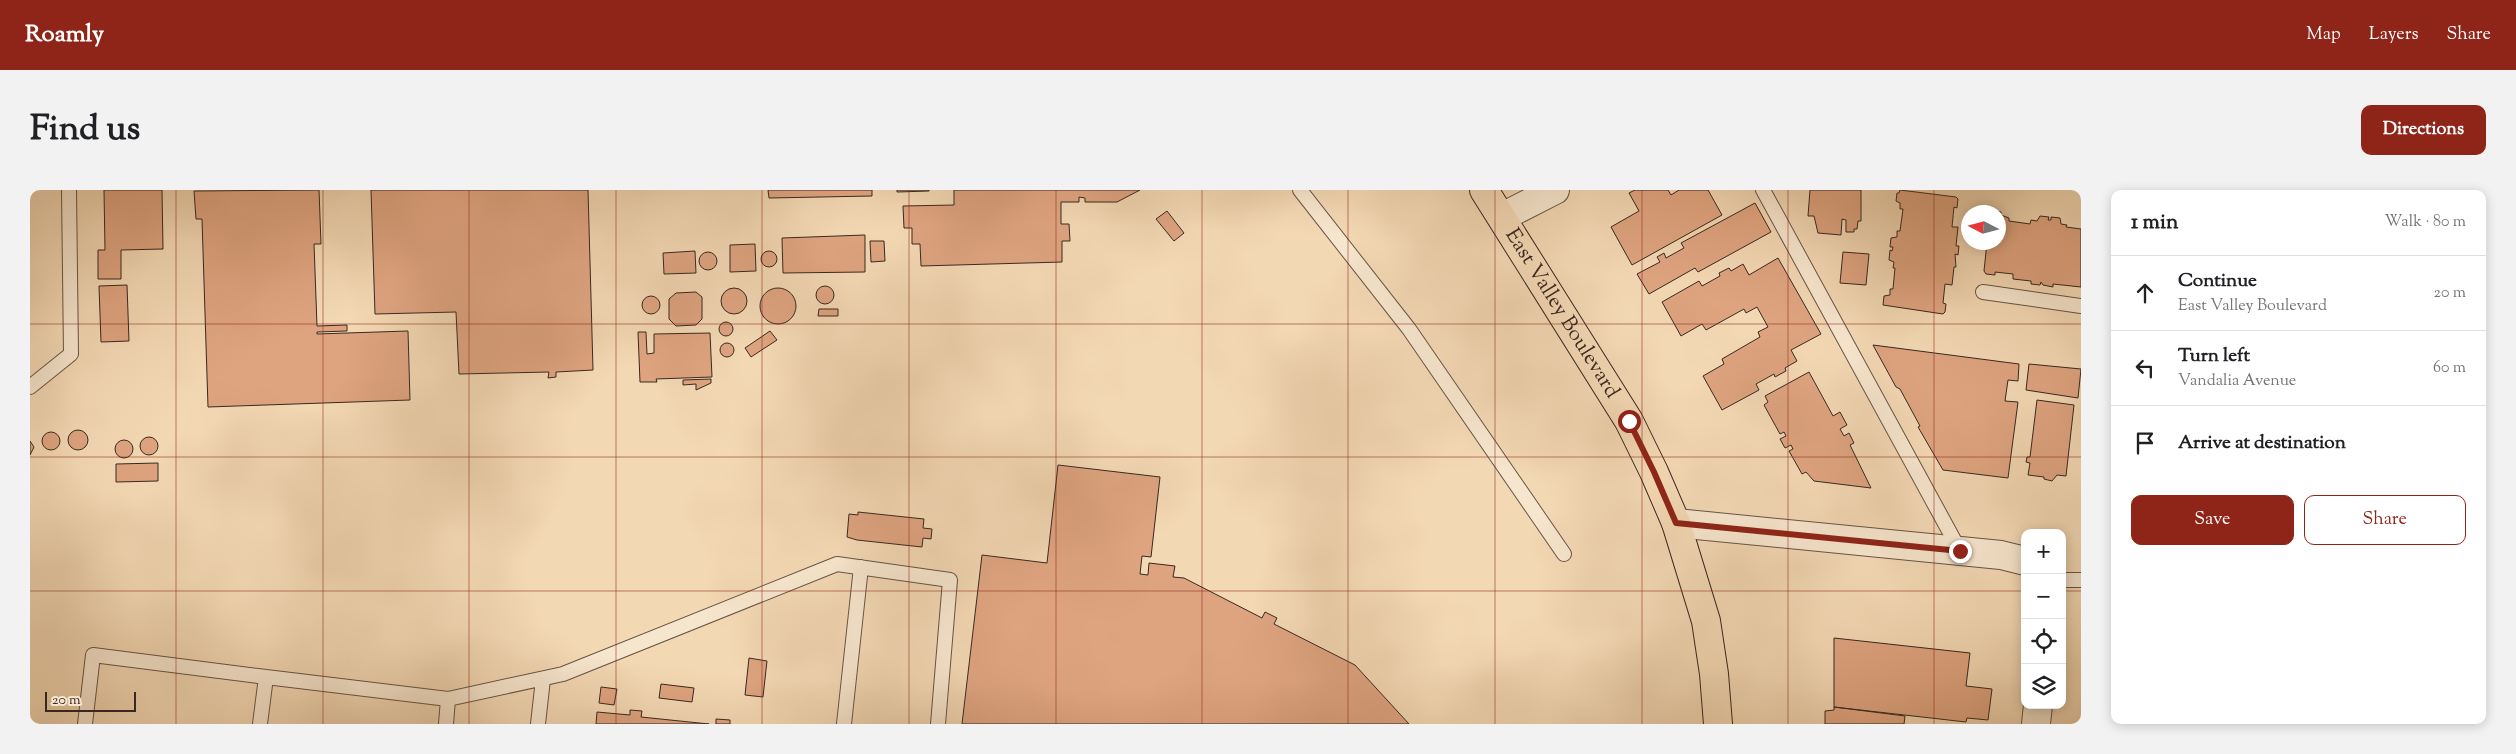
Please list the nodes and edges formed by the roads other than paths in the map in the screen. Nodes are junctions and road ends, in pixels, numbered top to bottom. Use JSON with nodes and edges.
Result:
{"nodes":[{"id":1,"x":69,"y":190,"type":"edge"},
{"id":2,"x":1300,"y":190,"type":"edge"},
{"id":3,"x":1484,"y":190,"type":"edge"},
{"id":4,"x":1555,"y":190,"type":"edge"},
{"id":5,"x":1763,"y":190,"type":"edge"},
{"id":6,"x":1502,"y":217,"type":"junction"},
{"id":7,"x":1983,"y":292,"type":"dead end"},
{"id":8,"x":2081,"y":306,"type":"edge"},
{"id":9,"x":30,"y":387,"type":"edge"},
{"id":10,"x":1676,"y":523,"type":"junction"},
{"id":11,"x":1960,"y":551,"type":"junction"},
{"id":12,"x":1564,"y":554,"type":"dead end"},
{"id":13,"x":2021,"y":560,"type":"edge"},
{"id":14,"x":861,"y":567,"type":"junction"},
{"id":15,"x":2066,"y":580,"type":"edge"},
{"id":16,"x":2081,"y":580,"type":"edge"},
{"id":17,"x":266,"y":677,"type":"junction"},
{"id":18,"x":543,"y":679,"type":"junction"},
{"id":19,"x":448,"y":699,"type":"junction"},
{"id":20,"x":2038,"y":709,"type":"edge"},
{"id":21,"x":85,"y":724,"type":"edge"},
{"id":22,"x":260,"y":724,"type":"edge"},
{"id":23,"x":446,"y":724,"type":"edge"},
{"id":24,"x":538,"y":724,"type":"edge"},
{"id":25,"x":844,"y":724,"type":"edge"},
{"id":26,"x":938,"y":724,"type":"edge"},
{"id":27,"x":1718,"y":724,"type":"edge"},
{"id":28,"x":2036,"y":724,"type":"edge"}],
"edges":[{"from":1,"to":9,"type":"lane"},
{"from":2,"to":12,"type":"lane"},
{"from":3,"to":6,"type":"main road","name":"East Valley Boulevard"},
{"from":4,"to":6,"type":"street"},
{"from":5,"to":11,"type":"lane"},
{"from":6,"to":10,"type":"main road","name":"East Valley Boulevard"},
{"from":7,"to":8,"type":"lane"},
{"from":10,"to":11,"type":"street"},
{"from":10,"to":27,"type":"main road","name":"East Valley Boulevard"},
{"from":11,"to":13,"type":"street"},
{"from":14,"to":18,"type":"lane"},
{"from":14,"to":25,"type":"lane"},
{"from":14,"to":26,"type":"lane"},
{"from":15,"to":16,"type":"lane"},
{"from":17,"to":19,"type":"lane"},
{"from":17,"to":21,"type":"lane"},
{"from":17,"to":22,"type":"lane"},
{"from":18,"to":19,"type":"lane"},
{"from":18,"to":24,"type":"lane"},
{"from":19,"to":23,"type":"lane"},
{"from":20,"to":28,"type":"street"}]}
